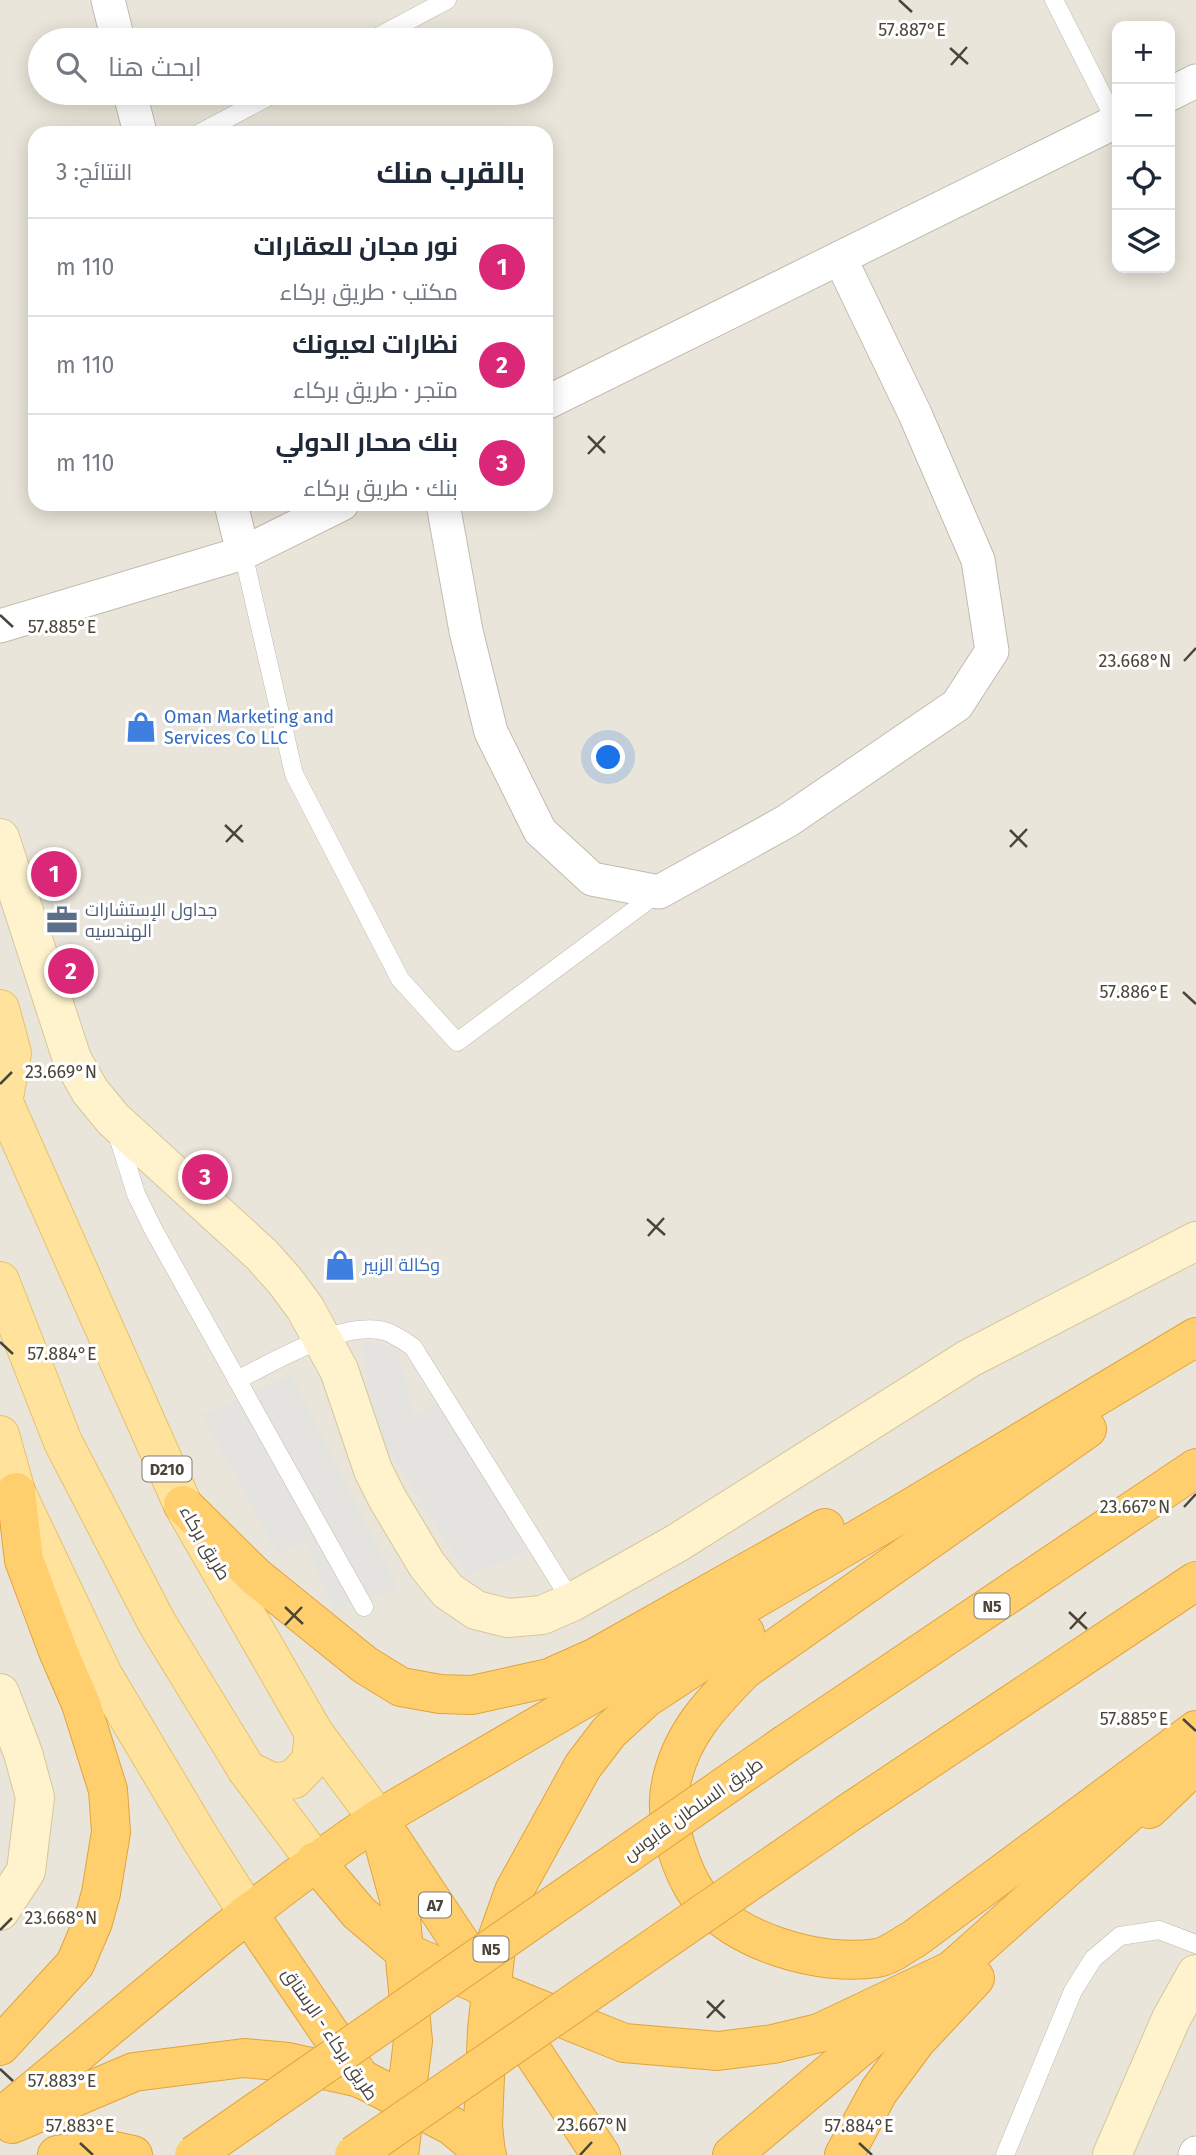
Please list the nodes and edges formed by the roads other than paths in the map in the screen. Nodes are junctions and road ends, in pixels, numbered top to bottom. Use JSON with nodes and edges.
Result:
{"nodes":[{"id":1,"x":108,"y":0,"type":"edge"},
{"id":2,"x":447,"y":0,"type":"edge"},
{"id":3,"x":1054,"y":0,"type":"edge"},
{"id":4,"x":115,"y":28,"type":"edge"},
{"id":5,"x":394,"y":28,"type":"edge"},
{"id":6,"x":1196,"y":81,"type":"edge"},
{"id":7,"x":1175,"y":92,"type":"edge"},
{"id":8,"x":134,"y":105,"type":"edge"},
{"id":9,"x":252,"y":105,"type":"edge"},
{"id":10,"x":1112,"y":111,"type":"edge"},
{"id":11,"x":1112,"y":123,"type":"edge"},
{"id":12,"x":138,"y":126,"type":"edge"},
{"id":13,"x":213,"y":126,"type":"edge"},
{"id":14,"x":840,"y":258,"type":"junction"},
{"id":15,"x":553,"y":400,"type":"edge"},
{"id":16,"x":233,"y":511,"type":"edge"},
{"id":17,"x":328,"y":511,"type":"edge"},
{"id":18,"x":444,"y":511,"type":"edge"},
{"id":19,"x":243,"y":553,"type":"junction"},
{"id":20,"x":0,"y":626,"type":"edge"},
{"id":21,"x":0,"y":838,"type":"edge"},
{"id":22,"x":659,"y":892,"type":"junction"},
{"id":23,"x":0,"y":1009,"type":"edge"},
{"id":24,"x":1,"y":1099,"type":"edge"},
{"id":25,"x":113,"y":1119,"type":"junction"},
{"id":26,"x":1196,"y":1241,"type":"edge"},
{"id":27,"x":0,"y":1281,"type":"edge"},
{"id":28,"x":1196,"y":1337,"type":"edge"},
{"id":29,"x":322,"y":1338,"type":"junction"},
{"id":30,"x":1163,"y":1355,"type":"junction"},
{"id":31,"x":237,"y":1380,"type":"junction"},
{"id":32,"x":0,"y":1435,"type":"edge"},
{"id":33,"x":1196,"y":1468,"type":"edge"},
{"id":34,"x":16,"y":1492,"type":"junction"},
{"id":35,"x":183,"y":1505,"type":"junction"},
{"id":36,"x":899,"y":1516,"type":"junction"},
{"id":37,"x":1196,"y":1581,"type":"edge"},
{"id":38,"x":572,"y":1602,"type":"junction"},
{"id":39,"x":364,"y":1607,"type":"dead end"},
{"id":40,"x":0,"y":1693,"type":"edge"},
{"id":41,"x":1196,"y":1730,"type":"edge"},
{"id":42,"x":314,"y":1733,"type":"junction"},
{"id":43,"x":1196,"y":1753,"type":"edge"},
{"id":44,"x":11,"y":1755,"type":"edge"},
{"id":45,"x":1196,"y":1764,"type":"edge"},
{"id":46,"x":247,"y":1770,"type":"junction"},
{"id":47,"x":378,"y":1819,"type":"junction"},
{"id":48,"x":315,"y":1861,"type":"junction"},
{"id":49,"x":0,"y":1911,"type":"edge"},
{"id":50,"x":248,"y":1913,"type":"junction"},
{"id":51,"x":1196,"y":1944,"type":"edge"},
{"id":52,"x":405,"y":1952,"type":"junction"},
{"id":53,"x":952,"y":1970,"type":"junction"},
{"id":54,"x":1196,"y":1974,"type":"edge"},
{"id":55,"x":492,"y":1990,"type":"junction"},
{"id":56,"x":0,"y":2046,"type":"edge"},
{"id":57,"x":360,"y":2078,"type":"junction"},
{"id":58,"x":0,"y":2118,"type":"edge"},
{"id":59,"x":0,"y":2129,"type":"edge"},
{"id":60,"x":405,"y":2137,"type":"edge"},
{"id":61,"x":57,"y":2155,"type":"edge"},
{"id":62,"x":133,"y":2155,"type":"edge"},
{"id":63,"x":194,"y":2155,"type":"edge"},
{"id":64,"x":354,"y":2155,"type":"edge"},
{"id":65,"x":487,"y":2155,"type":"edge"},
{"id":66,"x":601,"y":2155,"type":"edge"},
{"id":67,"x":732,"y":2155,"type":"edge"},
{"id":68,"x":844,"y":2155,"type":"edge"},
{"id":69,"x":1005,"y":2155,"type":"edge"},
{"id":70,"x":1112,"y":2155,"type":"edge"}],
"edges":[{"from":1,"to":4,"type":"street"},
{"from":2,"to":5,"type":"lane"},
{"from":3,"to":10,"type":"lane"},
{"from":6,"to":7,"type":"street"},
{"from":8,"to":12,"type":"street"},
{"from":9,"to":13,"type":"lane"},
{"from":11,"to":14,"type":"street"},
{"from":14,"to":15,"type":"street"},
{"from":14,"to":22,"type":"street"},
{"from":16,"to":19,"type":"street"},
{"from":17,"to":19,"type":"street"},
{"from":18,"to":22,"type":"street"},
{"from":19,"to":20,"type":"street"},
{"from":19,"to":22,"type":"lane"},
{"from":21,"to":25,"type":"street"},
{"from":23,"to":24,"type":"main road"},
{"from":24,"to":35,"type":"main road","name":"طريق بركاء","number":"D210"},
{"from":25,"to":29,"type":"street"},
{"from":25,"to":31,"type":"lane"},
{"from":26,"to":38,"type":"street"},
{"from":27,"to":46,"type":"main road"},
{"from":28,"to":30,"type":"highway"},
{"from":29,"to":31,"type":"lane"},
{"from":29,"to":38,"type":"lane"},
{"from":29,"to":38,"type":"street"},
{"from":30,"to":35,"type":"highway"},
{"from":30,"to":36,"type":"highway"},
{"from":30,"to":41,"type":"highway"},
{"from":31,"to":39,"type":"lane"},
{"from":32,"to":34,"type":"main road"},
{"from":33,"to":63,"type":"highway","name":"طريق السلطان قابوس","number":"N5","bridge":true},
{"from":34,"to":50,"type":"main road"},
{"from":34,"to":56,"type":"highway"},
{"from":35,"to":42,"type":"main road","name":"طريق بركاء","number":"D210"},
{"from":36,"to":47,"type":"highway"},
{"from":36,"to":55,"type":"highway"},
{"from":37,"to":64,"type":"highway","bridge":true},
{"from":40,"to":44,"type":"street"},
{"from":42,"to":46,"type":"main road"},
{"from":42,"to":47,"type":"main road","name":"طريق بركاء","number":"D210"},
{"from":43,"to":53,"type":"highway"},
{"from":44,"to":49,"type":"street"},
{"from":45,"to":68,"type":"highway"},
{"from":46,"to":48,"type":"main road"},
{"from":47,"to":48,"type":"highway"},
{"from":47,"to":52,"type":"highway"},
{"from":47,"to":55,"type":"highway","number":"A7"},
{"from":48,"to":50,"type":"highway"},
{"from":48,"to":52,"type":"highway"},
{"from":50,"to":57,"type":"highway","name":"طريق بركاء - الرستاق"},
{"from":50,"to":58,"type":"highway"},
{"from":51,"to":69,"type":"lane"},
{"from":52,"to":55,"type":"highway"},
{"from":52,"to":60,"type":"highway"},
{"from":53,"to":55,"type":"highway"},
{"from":53,"to":67,"type":"highway"},
{"from":54,"to":70,"type":"street"},
{"from":55,"to":65,"type":"highway"},
{"from":55,"to":66,"type":"highway","number":"A7"},
{"from":57,"to":59,"type":"highway"},
{"from":57,"to":60,"type":"highway"},
{"from":60,"to":65,"type":"highway"},
{"from":61,"to":62,"type":"highway"}]}
